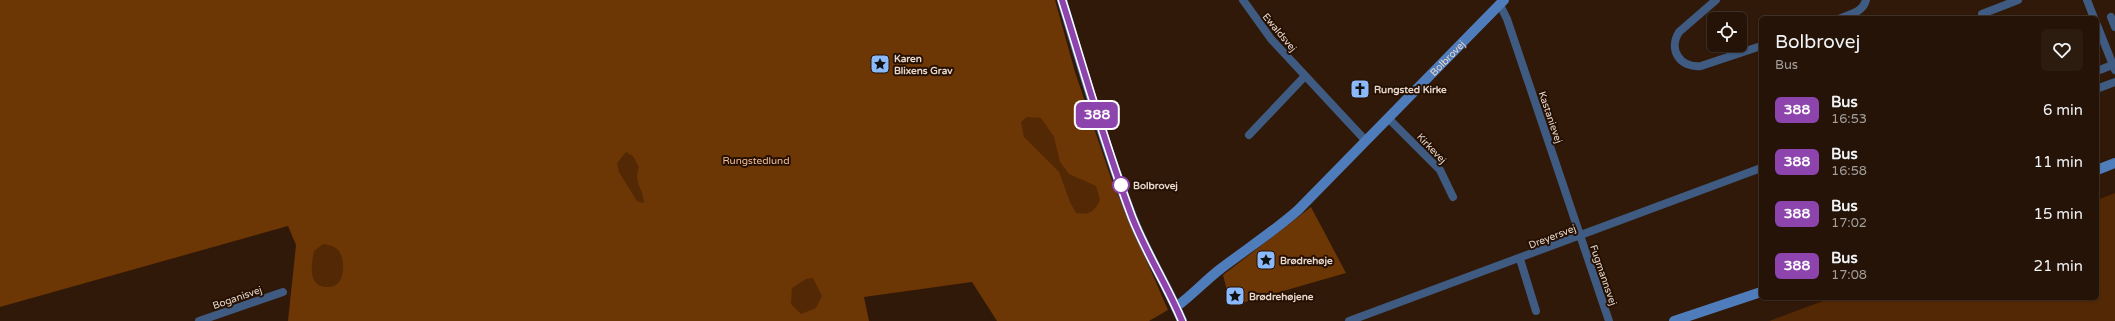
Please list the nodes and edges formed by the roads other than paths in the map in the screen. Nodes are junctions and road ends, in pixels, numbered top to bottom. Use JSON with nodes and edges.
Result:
{"nodes":[{"id":1,"x":1062,"y":0,"type":"edge"},
{"id":2,"x":1243,"y":0,"type":"edge"},
{"id":3,"x":1716,"y":0,"type":"edge"},
{"id":4,"x":1866,"y":0,"type":"edge"},
{"id":5,"x":2018,"y":0,"type":"edge"},
{"id":6,"x":2087,"y":0,"type":"edge"},
{"id":7,"x":1503,"y":2,"type":"edge"},
{"id":8,"x":1847,"y":16,"type":"edge"},
{"id":9,"x":1982,"y":16,"type":"edge"},
{"id":10,"x":2093,"y":16,"type":"edge"},
{"id":11,"x":2111,"y":18,"type":"dead end"},
{"id":12,"x":2115,"y":27,"type":"edge"},
{"id":13,"x":2099,"y":30,"type":"edge"},
{"id":14,"x":1759,"y":47,"type":"edge"},
{"id":15,"x":2114,"y":66,"type":"edge"},
{"id":16,"x":2099,"y":70,"type":"edge"},
{"id":17,"x":1305,"y":76,"type":"junction"},
{"id":18,"x":2115,"y":82,"type":"edge"},
{"id":19,"x":2099,"y":88,"type":"dead end"},
{"id":20,"x":1388,"y":118,"type":"junction"},
{"id":21,"x":1249,"y":135,"type":"dead end"},
{"id":22,"x":1366,"y":141,"type":"junction"},
{"id":23,"x":2115,"y":163,"type":"edge"},
{"id":24,"x":1759,"y":169,"type":"edge"},
{"id":25,"x":2099,"y":169,"type":"edge"},
{"id":26,"x":1453,"y":197,"type":"dead end"},
{"id":27,"x":1580,"y":236,"type":"junction"},
{"id":28,"x":1520,"y":259,"type":"junction"},
{"id":29,"x":282,"y":292,"type":"dead end"},
{"id":30,"x":1759,"y":293,"type":"edge"},
{"id":31,"x":1176,"y":307,"type":"junction"},
{"id":32,"x":1536,"y":311,"type":"dead end"},
{"id":33,"x":198,"y":321,"type":"edge"},
{"id":34,"x":1182,"y":321,"type":"edge"},
{"id":35,"x":1349,"y":321,"type":"edge"},
{"id":36,"x":1609,"y":321,"type":"edge"},
{"id":37,"x":1674,"y":321,"type":"edge"}],
"edges":[{"from":1,"to":31,"type":"main road"},
{"from":2,"to":17,"type":"street","name":"Ewaldsvej"},
{"from":3,"to":14,"type":"street"},
{"from":4,"to":8,"type":"street"},
{"from":5,"to":9,"type":"street"},
{"from":6,"to":10,"type":"street"},
{"from":7,"to":20,"type":"main road","name":"Bolbrovej"},
{"from":7,"to":27,"type":"street","name":"Kastanievej"},
{"from":11,"to":12,"type":"street"},
{"from":13,"to":15,"type":"street"},
{"from":15,"to":16,"type":"street"},
{"from":17,"to":21,"type":"street"},
{"from":17,"to":22,"type":"street","name":"Ewaldsvej"},
{"from":18,"to":19,"type":"street"},
{"from":20,"to":22,"type":"main road","name":"Bolbrovej"},
{"from":20,"to":26,"type":"street","name":"Kirkevej"},
{"from":22,"to":31,"type":"main road","name":"Bolbrovej"},
{"from":23,"to":25,"type":"main road"},
{"from":24,"to":27,"type":"street","name":"Dreyersvej"},
{"from":27,"to":28,"type":"street","name":"Dreyersvej"},
{"from":27,"to":36,"type":"street","name":"Fugmannsvej"},
{"from":28,"to":32,"type":"street"},
{"from":28,"to":35,"type":"street","name":"Dreyersvej"},
{"from":29,"to":33,"type":"street","name":"Boganisvej"},
{"from":30,"to":37,"type":"main road"},
{"from":31,"to":34,"type":"main road"}]}
